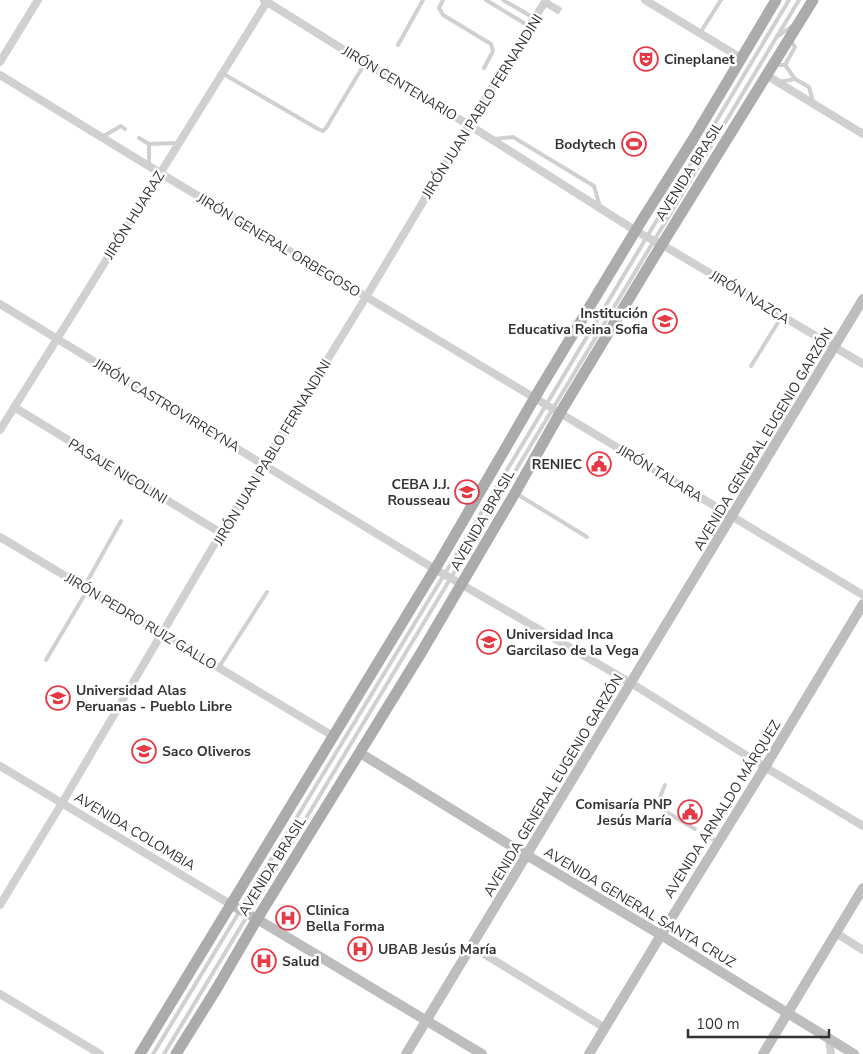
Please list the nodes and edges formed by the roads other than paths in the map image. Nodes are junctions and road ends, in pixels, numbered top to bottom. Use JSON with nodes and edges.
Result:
{"nodes":[{"id":1,"x":38,"y":0,"type":"edge"},
{"id":2,"x":266,"y":0,"type":"edge"},
{"id":3,"x":424,"y":0,"type":"edge"},
{"id":4,"x":443,"y":0,"type":"edge"},
{"id":5,"x":486,"y":0,"type":"edge"},
{"id":6,"x":504,"y":0,"type":"edge"},
{"id":7,"x":645,"y":0,"type":"edge"},
{"id":8,"x":721,"y":0,"type":"edge"},
{"id":9,"x":776,"y":0,"type":"edge"},
{"id":10,"x":789,"y":0,"type":"edge"},
{"id":11,"x":799,"y":0,"type":"edge"},
{"id":12,"x":813,"y":0,"type":"edge"},
{"id":13,"x":546,"y":2,"type":"edge"},
{"id":14,"x":559,"y":10,"type":"dead end"},
{"id":15,"x":802,"y":18,"type":"junction"},
{"id":16,"x":533,"y":23,"type":"junction"},
{"id":17,"x":700,"y":33,"type":"junction"},
{"id":18,"x":776,"y":38,"type":"junction"},
{"id":19,"x":789,"y":38,"type":"junction"},
{"id":20,"x":398,"y":45,"type":"dead end"},
{"id":21,"x":741,"y":58,"type":"junction"},
{"id":22,"x":0,"y":62,"type":"edge"},
{"id":23,"x":365,"y":63,"type":"junction"},
{"id":24,"x":785,"y":65,"type":"junction"},
{"id":25,"x":484,"y":68,"type":"dead end"},
{"id":26,"x":769,"y":70,"type":"junction"},
{"id":27,"x":222,"y":73,"type":"junction"},
{"id":28,"x":0,"y":75,"type":"edge"},
{"id":29,"x":795,"y":79,"type":"junction"},
{"id":30,"x":778,"y":82,"type":"junction"},
{"id":31,"x":760,"y":85,"type":"junction"},
{"id":32,"x":742,"y":95,"type":"junction"},
{"id":33,"x":814,"y":104,"type":"junction"},
{"id":34,"x":469,"y":125,"type":"junction"},
{"id":35,"x":126,"y":129,"type":"dead end"},
{"id":36,"x":863,"y":134,"type":"edge"},
{"id":37,"x":102,"y":137,"type":"junction"},
{"id":38,"x":139,"y":138,"type":"dead end"},
{"id":39,"x":492,"y":140,"type":"junction"},
{"id":40,"x":178,"y":143,"type":"junction"},
{"id":41,"x":149,"y":144,"type":"junction"},
{"id":42,"x":149,"y":167,"type":"junction"},
{"id":43,"x":160,"y":173,"type":"junction"},
{"id":44,"x":601,"y":208,"type":"junction"},
{"id":45,"x":649,"y":238,"type":"junction"},
{"id":46,"x":366,"y":297,"type":"junction"},
{"id":47,"x":863,"y":299,"type":"edge"},
{"id":48,"x":0,"y":304,"type":"edge"},
{"id":49,"x":782,"y":316,"type":"junction"},
{"id":50,"x":58,"y":339,"type":"junction"},
{"id":51,"x":834,"y":347,"type":"junction"},
{"id":52,"x":863,"y":364,"type":"edge"},
{"id":53,"x":751,"y":366,"type":"dead end"},
{"id":54,"x":535,"y":398,"type":"junction"},
{"id":55,"x":545,"y":404,"type":"junction"},
{"id":56,"x":14,"y":407,"type":"junction"},
{"id":57,"x":557,"y":411,"type":"junction"},
{"id":58,"x":0,"y":430,"type":"edge"},
{"id":59,"x":264,"y":464,"type":"junction"},
{"id":60,"x":515,"y":493,"type":"junction"},
{"id":61,"x":732,"y":516,"type":"junction"},
{"id":62,"x":121,"y":521,"type":"dead end"},
{"id":63,"x":221,"y":533,"type":"junction"},
{"id":64,"x":0,"y":537,"type":"edge"},
{"id":65,"x":587,"y":538,"type":"dead end"},
{"id":66,"x":443,"y":574,"type":"junction"},
{"id":67,"x":461,"y":585,"type":"junction"},
{"id":68,"x":86,"y":588,"type":"junction"},
{"id":69,"x":267,"y":592,"type":"dead end"},
{"id":70,"x":863,"y":595,"type":"edge"},
{"id":71,"x":863,"y":604,"type":"edge"},
{"id":72,"x":162,"y":634,"type":"junction"},
{"id":73,"x":46,"y":660,"type":"dead end"},
{"id":74,"x":219,"y":667,"type":"junction"},
{"id":75,"x":631,"y":683,"type":"junction"},
{"id":76,"x":333,"y":736,"type":"junction"},
{"id":77,"x":360,"y":754,"type":"junction"},
{"id":78,"x":0,"y":766,"type":"edge"},
{"id":79,"x":765,"y":767,"type":"junction"},
{"id":80,"x":665,"y":785,"type":"dead end"},
{"id":81,"x":62,"y":803,"type":"junction"},
{"id":82,"x":863,"y":826,"type":"edge"},
{"id":83,"x":695,"y":829,"type":"dead end"},
{"id":84,"x":702,"y":833,"type":"dead end"},
{"id":85,"x":718,"y":842,"type":"junction"},
{"id":86,"x":527,"y":855,"type":"junction"},
{"id":87,"x":863,"y":888,"type":"edge"},
{"id":88,"x":0,"y":905,"type":"edge"},
{"id":89,"x":244,"y":912,"type":"junction"},
{"id":90,"x":836,"y":933,"type":"junction"},
{"id":91,"x":661,"y":935,"type":"junction"},
{"id":92,"x":471,"y":946,"type":"junction"},
{"id":93,"x":863,"y":950,"type":"edge"},
{"id":94,"x":0,"y":994,"type":"edge"},
{"id":95,"x":788,"y":1013,"type":"junction"},
{"id":96,"x":426,"y":1021,"type":"junction"},
{"id":97,"x":605,"y":1028,"type":"junction"},
{"id":98,"x":829,"y":1038,"type":"junction"},
{"id":99,"x":100,"y":1054,"type":"edge"},
{"id":100,"x":140,"y":1054,"type":"edge"},
{"id":101,"x":153,"y":1054,"type":"edge"},
{"id":102,"x":164,"y":1054,"type":"edge"},
{"id":103,"x":176,"y":1054,"type":"edge"},
{"id":104,"x":406,"y":1054,"type":"edge"},
{"id":105,"x":482,"y":1054,"type":"edge"},
{"id":106,"x":589,"y":1054,"type":"edge"},
{"id":107,"x":763,"y":1054,"type":"edge"},
{"id":108,"x":831,"y":1054,"type":"edge"},
{"id":109,"x":854,"y":1054,"type":"edge"}],
"edges":[{"from":1,"to":22,"type":"street"},
{"from":2,"to":23,"type":"street","name":"JIRÓN CENTENARIO"},
{"from":2,"to":27,"type":"street","name":"JIRÓN HUARAZ"},
{"from":3,"to":20,"type":"lane"},
{"from":4,"to":25,"type":"lane"},
{"from":5,"to":16,"type":"lane"},
{"from":6,"to":16,"type":"lane"},
{"from":7,"to":17,"type":"street"},
{"from":8,"to":17,"type":"lane"},
{"from":9,"to":21,"type":"main road","name":"AVENIDA BRASIL"},
{"from":10,"to":45,"type":"lane","name":"AVENIDA BRASIL"},
{"from":11,"to":18,"type":"lane","name":"AVENIDA BRASIL"},
{"from":12,"to":15,"type":"main road","name":"AVENIDA BRASIL"},
{"from":13,"to":14,"type":"lane"},
{"from":13,"to":16,"type":"street","name":"JIRÓN JUAN PABLO FERNANDINI"},
{"from":15,"to":18,"type":"lane"},
{"from":15,"to":19,"type":"main road","name":"AVENIDA BRASIL"},
{"from":16,"to":34,"type":"street","name":"JIRÓN JUAN PABLO FERNANDINI"},
{"from":17,"to":21,"type":"street"},
{"from":18,"to":32,"type":"lane","name":"AVENIDA BRASIL"},
{"from":19,"to":24,"type":"lane"},
{"from":19,"to":26,"type":"main road","name":"AVENIDA BRASIL"},
{"from":21,"to":45,"type":"main road","name":"AVENIDA BRASIL"},
{"from":23,"to":27,"type":"lane"},
{"from":23,"to":34,"type":"street","name":"JIRÓN CENTENARIO"},
{"from":24,"to":26,"type":"lane"},
{"from":24,"to":29,"type":"lane"},
{"from":26,"to":30,"type":"street"},
{"from":26,"to":31,"type":"main road","name":"AVENIDA BRASIL"},
{"from":27,"to":40,"type":"street","name":"JIRÓN HUARAZ"},
{"from":28,"to":37,"type":"street","name":"JIRÓN GENERAL ORBEGOSO"},
{"from":29,"to":30,"type":"lane"},
{"from":29,"to":33,"type":"lane"},
{"from":30,"to":33,"type":"street"},
{"from":31,"to":32,"type":"lane"},
{"from":31,"to":45,"type":"main road","name":"AVENIDA BRASIL"},
{"from":32,"to":45,"type":"lane","name":"AVENIDA BRASIL"},
{"from":33,"to":36,"type":"street"},
{"from":34,"to":39,"type":"street","name":"JIRÓN CENTENARIO"},
{"from":34,"to":46,"type":"street","name":"JIRÓN JUAN PABLO FERNANDINI"},
{"from":35,"to":37,"type":"lane"},
{"from":37,"to":42,"type":"street","name":"JIRÓN GENERAL ORBEGOSO"},
{"from":38,"to":41,"type":"lane"},
{"from":39,"to":44,"type":"street","name":"JIRÓN CENTENARIO"},
{"from":39,"to":44,"type":"lane"},
{"from":40,"to":41,"type":"lane"},
{"from":40,"to":43,"type":"street","name":"JIRÓN HUARAZ"},
{"from":41,"to":42,"type":"lane"},
{"from":42,"to":43,"type":"street","name":"JIRÓN GENERAL ORBEGOSO"},
{"from":43,"to":46,"type":"street","name":"JIRÓN GENERAL ORBEGOSO"},
{"from":43,"to":50,"type":"street","name":"JIRÓN HUARAZ"},
{"from":44,"to":45,"type":"street","name":"JIRÓN CENTENARIO"},
{"from":45,"to":49,"type":"street","name":"JIRÓN NAZCA"},
{"from":45,"to":54,"type":"main road","name":"AVENIDA BRASIL"},
{"from":45,"to":55,"type":"lane","name":"AVENIDA BRASIL"},
{"from":45,"to":57,"type":"main road","name":"AVENIDA BRASIL"},
{"from":46,"to":54,"type":"street","name":"JIRÓN GENERAL ORBEGOSO"},
{"from":46,"to":59,"type":"street","name":"JIRÓN JUAN PABLO FERNANDINI"},
{"from":47,"to":51,"type":"street","name":"AVENIDA GENERAL EUGENIO GARZÓN"},
{"from":48,"to":50,"type":"street","name":"JIRÓN CASTROVIRREYNA"},
{"from":49,"to":51,"type":"street","name":"JIRÓN NAZCA"},
{"from":49,"to":53,"type":"lane"},
{"from":50,"to":56,"type":"street","name":"JIRÓN HUARAZ"},
{"from":50,"to":59,"type":"street","name":"JIRÓN CASTROVIRREYNA"},
{"from":51,"to":52,"type":"street","name":"JIRÓN NAZCA"},
{"from":51,"to":61,"type":"street","name":"AVENIDA GENERAL EUGENIO GARZÓN"},
{"from":54,"to":55,"type":"street","name":"JIRÓN GENERAL ORBEGOSO"},
{"from":54,"to":66,"type":"main road","name":"AVENIDA BRASIL"},
{"from":55,"to":57,"type":"street","name":"JIRÓN GENERAL ORBEGOSO"},
{"from":55,"to":66,"type":"lane","name":"AVENIDA BRASIL"},
{"from":56,"to":58,"type":"street","name":"JIRÓN HUARAZ"},
{"from":56,"to":63,"type":"street","name":"PASAJE NICOLINI"},
{"from":57,"to":60,"type":"main road","name":"AVENIDA BRASIL"},
{"from":57,"to":61,"type":"street","name":"JIRÓN TALARA"},
{"from":57,"to":66,"type":"lane","name":"AVENIDA BRASIL"},
{"from":59,"to":63,"type":"street","name":"JIRÓN JUAN PABLO FERNANDINI"},
{"from":59,"to":66,"type":"street","name":"JIRÓN CASTROVIRREYNA"},
{"from":60,"to":65,"type":"lane"},
{"from":60,"to":67,"type":"main road","name":"AVENIDA BRASIL"},
{"from":61,"to":70,"type":"street","name":"JIRÓN TALARA"},
{"from":61,"to":75,"type":"street","name":"AVENIDA GENERAL EUGENIO GARZÓN"},
{"from":62,"to":68,"type":"lane"},
{"from":63,"to":72,"type":"street","name":"JIRÓN JUAN PABLO FERNANDINI"},
{"from":64,"to":68,"type":"street","name":"JIRÓN PEDRO RUIZ GALLO"},
{"from":66,"to":67,"type":"street","name":"JIRÓN CASTROVIRREYNA"},
{"from":66,"to":76,"type":"main road","name":"AVENIDA BRASIL"},
{"from":66,"to":89,"type":"lane","name":"AVENIDA BRASIL"},
{"from":66,"to":89,"type":"lane","name":"AVENIDA BRASIL"},
{"from":67,"to":75,"type":"street","name":"JIRÓN CASTROVIRREYNA"},
{"from":67,"to":77,"type":"main road","name":"AVENIDA BRASIL"},
{"from":68,"to":72,"type":"street","name":"JIRÓN PEDRO RUIZ GALLO"},
{"from":68,"to":73,"type":"lane"},
{"from":69,"to":74,"type":"lane"},
{"from":71,"to":79,"type":"street","name":"AVENIDA ARNALDO MÁRQUEZ"},
{"from":72,"to":74,"type":"street","name":"JIRÓN PEDRO RUIZ GALLO"},
{"from":72,"to":81,"type":"street","name":"JIRÓN JUAN PABLO FERNANDINI"},
{"from":74,"to":76,"type":"street","name":"JIRÓN PEDRO RUIZ GALLO"},
{"from":75,"to":79,"type":"street","name":"JIRÓN CASTROVIRREYNA"},
{"from":75,"to":86,"type":"street","name":"AVENIDA GENERAL EUGENIO GARZÓN"},
{"from":76,"to":89,"type":"main road","name":"AVENIDA BRASIL"},
{"from":77,"to":86,"type":"street","name":"AVENIDA GENERAL SANTA CRUZ"},
{"from":77,"to":89,"type":"main road","name":"AVENIDA BRASIL"},
{"from":78,"to":81,"type":"street","name":"AVENIDA COLOMBIA"},
{"from":79,"to":82,"type":"street","name":"JIRÓN CASTROVIRREYNA"},
{"from":79,"to":85,"type":"street","name":"AVENIDA ARNALDO MÁRQUEZ"},
{"from":80,"to":83,"type":"lane"},
{"from":81,"to":88,"type":"street","name":"JIRÓN JUAN PABLO FERNANDINI"},
{"from":81,"to":89,"type":"street","name":"AVENIDA COLOMBIA"},
{"from":84,"to":85,"type":"lane"},
{"from":85,"to":91,"type":"street","name":"AVENIDA ARNALDO MÁRQUEZ"},
{"from":86,"to":91,"type":"street","name":"AVENIDA GENERAL SANTA CRUZ"},
{"from":86,"to":92,"type":"street","name":"AVENIDA GENERAL EUGENIO GARZÓN"},
{"from":87,"to":90,"type":"street"},
{"from":89,"to":96,"type":"street"},
{"from":89,"to":100,"type":"main road","name":"AVENIDA BRASIL"},
{"from":89,"to":101,"type":"lane","name":"AVENIDA BRASIL"},
{"from":89,"to":102,"type":"lane","name":"AVENIDA BRASIL"},
{"from":89,"to":103,"type":"main road","name":"AVENIDA BRASIL"},
{"from":90,"to":93,"type":"street"},
{"from":90,"to":95,"type":"street"},
{"from":91,"to":95,"type":"street","name":"AVENIDA GENERAL SANTA CRUZ"},
{"from":91,"to":97,"type":"street","name":"AVENIDA ARNALDO MÁRQUEZ"},
{"from":92,"to":96,"type":"street","name":"AVENIDA GENERAL EUGENIO GARZÓN"},
{"from":92,"to":97,"type":"street"},
{"from":94,"to":99,"type":"street"},
{"from":95,"to":98,"type":"street","name":"AVENIDA GENERAL SANTA CRUZ"},
{"from":95,"to":107,"type":"street"},
{"from":96,"to":104,"type":"street","name":"AVENIDA GENERAL EUGENIO GARZÓN"},
{"from":96,"to":105,"type":"street"},
{"from":97,"to":106,"type":"street","name":"AVENIDA ARNALDO MÁRQUEZ"},
{"from":98,"to":108,"type":"street"},
{"from":98,"to":109,"type":"street","name":"AVENIDA GENERAL SANTA CRUZ"}]}
